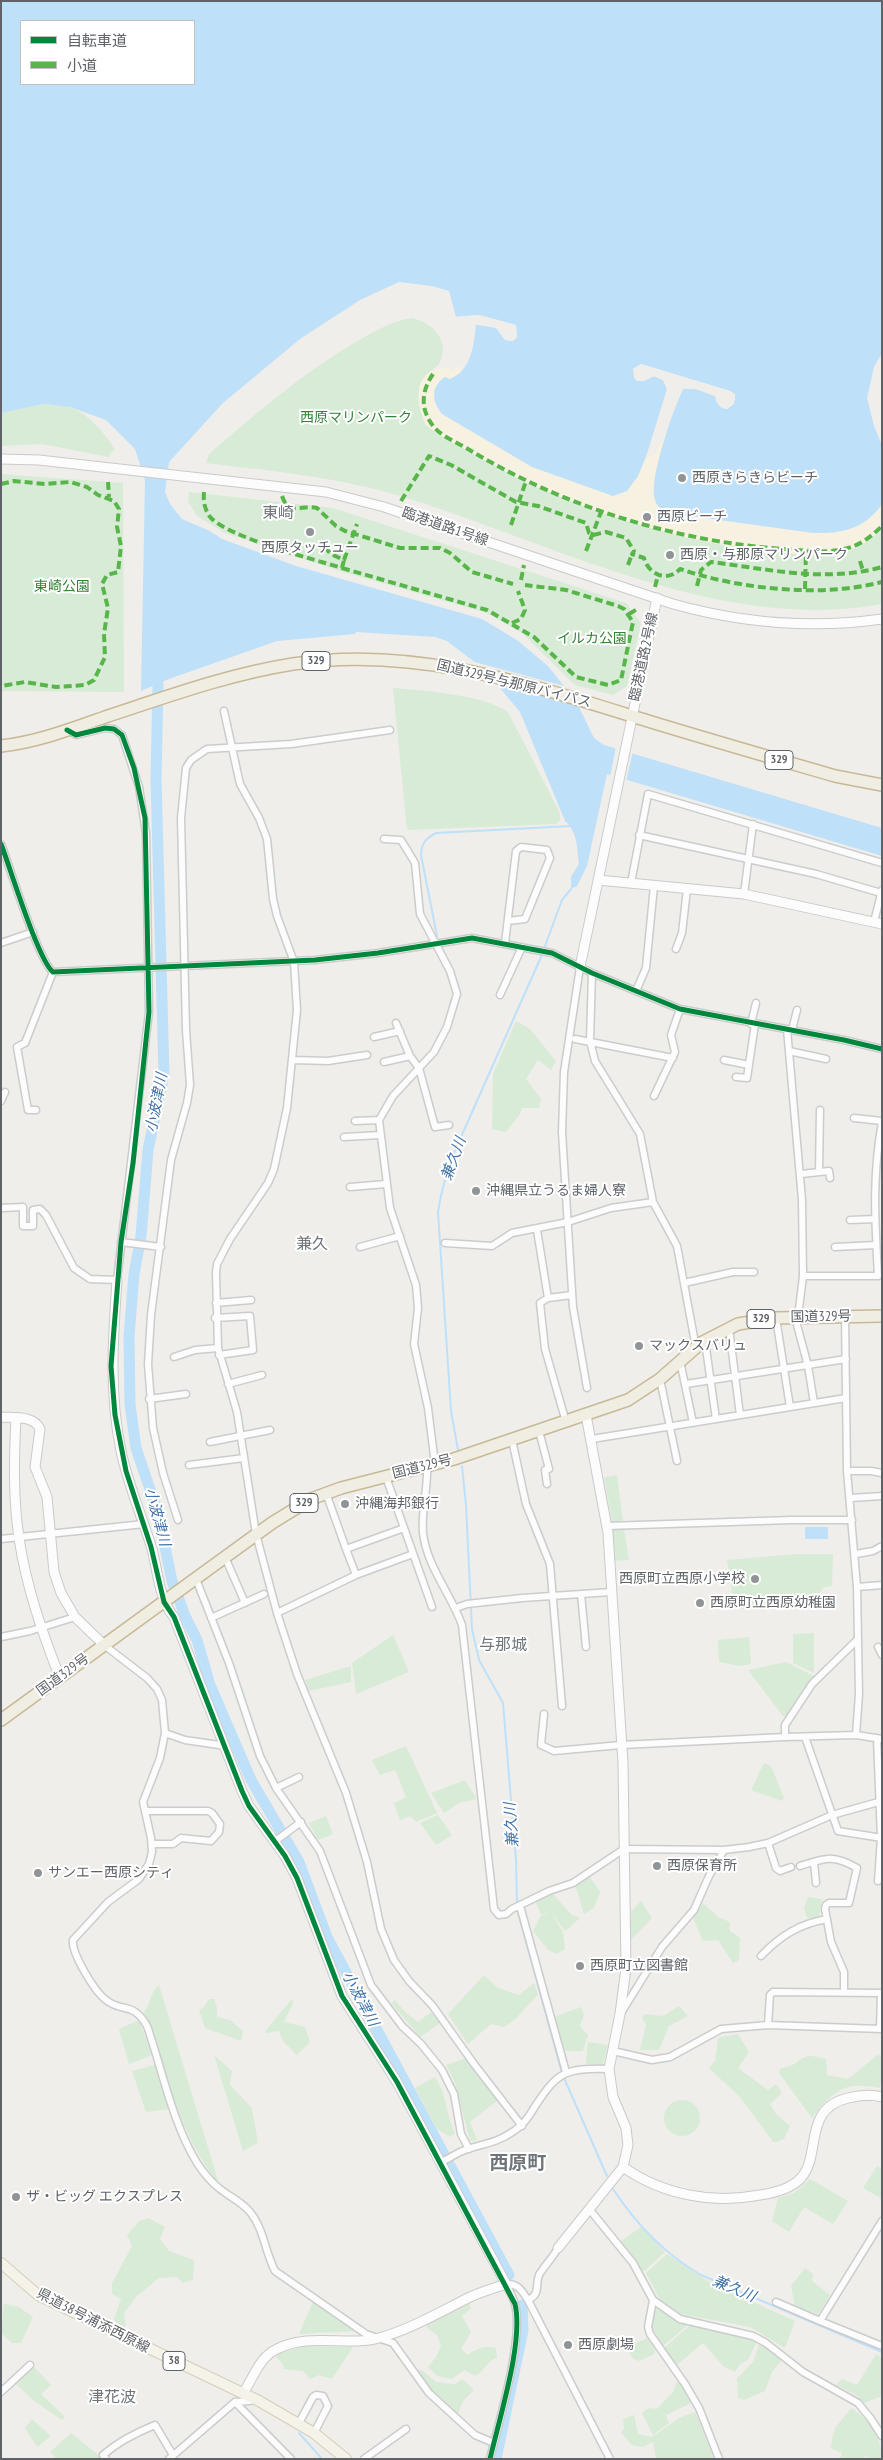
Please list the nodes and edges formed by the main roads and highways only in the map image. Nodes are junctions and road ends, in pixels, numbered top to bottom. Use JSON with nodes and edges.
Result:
{"nodes":[{"id":1,"x":1,"y":746,"type":"edge"},
{"id":2,"x":881,"y":786,"type":"edge"},
{"id":3,"x":882,"y":1316,"type":"edge"},
{"id":4,"x":1,"y":1720,"type":"edge"},
{"id":5,"x":1,"y":2263,"type":"edge"},
{"id":6,"x":346,"y":2459,"type":"edge"}],
"edges":[{"from":1,"to":2,"type":"highway","name":"国道329号与那原バイパス","number":"329"},
{"from":3,"to":4,"type":"highway","name":"国道329号","number":"329"},
{"from":5,"to":6,"type":"main road","name":"県道38号浦添西原線","number":"38"}]}
